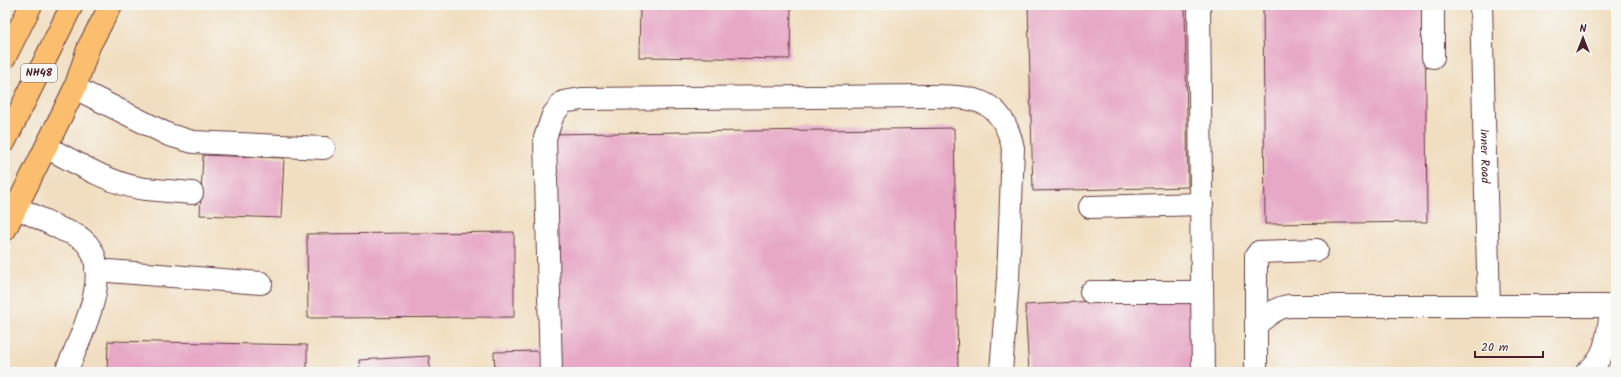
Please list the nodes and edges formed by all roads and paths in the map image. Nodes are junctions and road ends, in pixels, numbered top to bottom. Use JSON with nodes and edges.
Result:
{"nodes":[{"id":1,"x":31,"y":5,"type":"edge"},
{"id":2,"x":72,"y":5,"type":"edge"},
{"id":3,"x":111,"y":5,"type":"edge"},
{"id":4,"x":1200,"y":5,"type":"edge"},
{"id":5,"x":1433,"y":5,"type":"edge"},
{"id":6,"x":1481,"y":5,"type":"edge"},
{"id":7,"x":5,"y":57,"type":"edge"},
{"id":8,"x":1433,"y":57,"type":"dead end"},
{"id":9,"x":75,"y":88,"type":"junction"},
{"id":10,"x":5,"y":142,"type":"edge"},
{"id":11,"x":46,"y":147,"type":"junction"},
{"id":12,"x":324,"y":148,"type":"dead end"},
{"id":13,"x":192,"y":193,"type":"dead end"},
{"id":14,"x":1202,"y":204,"type":"junction"},
{"id":15,"x":16,"y":207,"type":"junction"},
{"id":16,"x":1090,"y":207,"type":"dead end"},
{"id":17,"x":5,"y":230,"type":"edge"},
{"id":18,"x":1317,"y":250,"type":"dead end"},
{"id":19,"x":96,"y":270,"type":"junction"},
{"id":20,"x":261,"y":283,"type":"dead end"},
{"id":21,"x":1091,"y":292,"type":"dead end"},
{"id":22,"x":1202,"y":292,"type":"junction"},
{"id":23,"x":1489,"y":306,"type":"junction"},
{"id":24,"x":1614,"y":306,"type":"edge"},
{"id":25,"x":1256,"y":325,"type":"junction"},
{"id":26,"x":66,"y":372,"type":"edge"},
{"id":27,"x":551,"y":372,"type":"edge"},
{"id":28,"x":1001,"y":372,"type":"edge"},
{"id":29,"x":1203,"y":372,"type":"edge"},
{"id":30,"x":1256,"y":372,"type":"edge"},
{"id":31,"x":1587,"y":372,"type":"edge"}],
"edges":[{"from":1,"to":7,"type":"main road","number":"NH48"},
{"from":2,"to":10,"type":"main road","number":"NH48"},
{"from":3,"to":9,"type":"main road"},
{"from":4,"to":14,"type":"lane"},
{"from":5,"to":8,"type":"lane"},
{"from":6,"to":23,"type":"lane","name":"Inner Road"},
{"from":9,"to":11,"type":"main road"},
{"from":9,"to":12,"type":"lane"},
{"from":11,"to":13,"type":"lane"},
{"from":11,"to":15,"type":"main road"},
{"from":14,"to":16,"type":"lane"},
{"from":14,"to":22,"type":"lane"},
{"from":15,"to":17,"type":"main road"},
{"from":15,"to":19,"type":"lane"},
{"from":18,"to":25,"type":"lane"},
{"from":19,"to":20,"type":"lane"},
{"from":19,"to":26,"type":"lane"},
{"from":21,"to":22,"type":"lane"},
{"from":22,"to":29,"type":"lane"},
{"from":23,"to":24,"type":"lane"},
{"from":23,"to":25,"type":"lane"},
{"from":24,"to":31,"type":"lane"},
{"from":25,"to":30,"type":"lane"},
{"from":27,"to":28,"type":"lane"}]}
